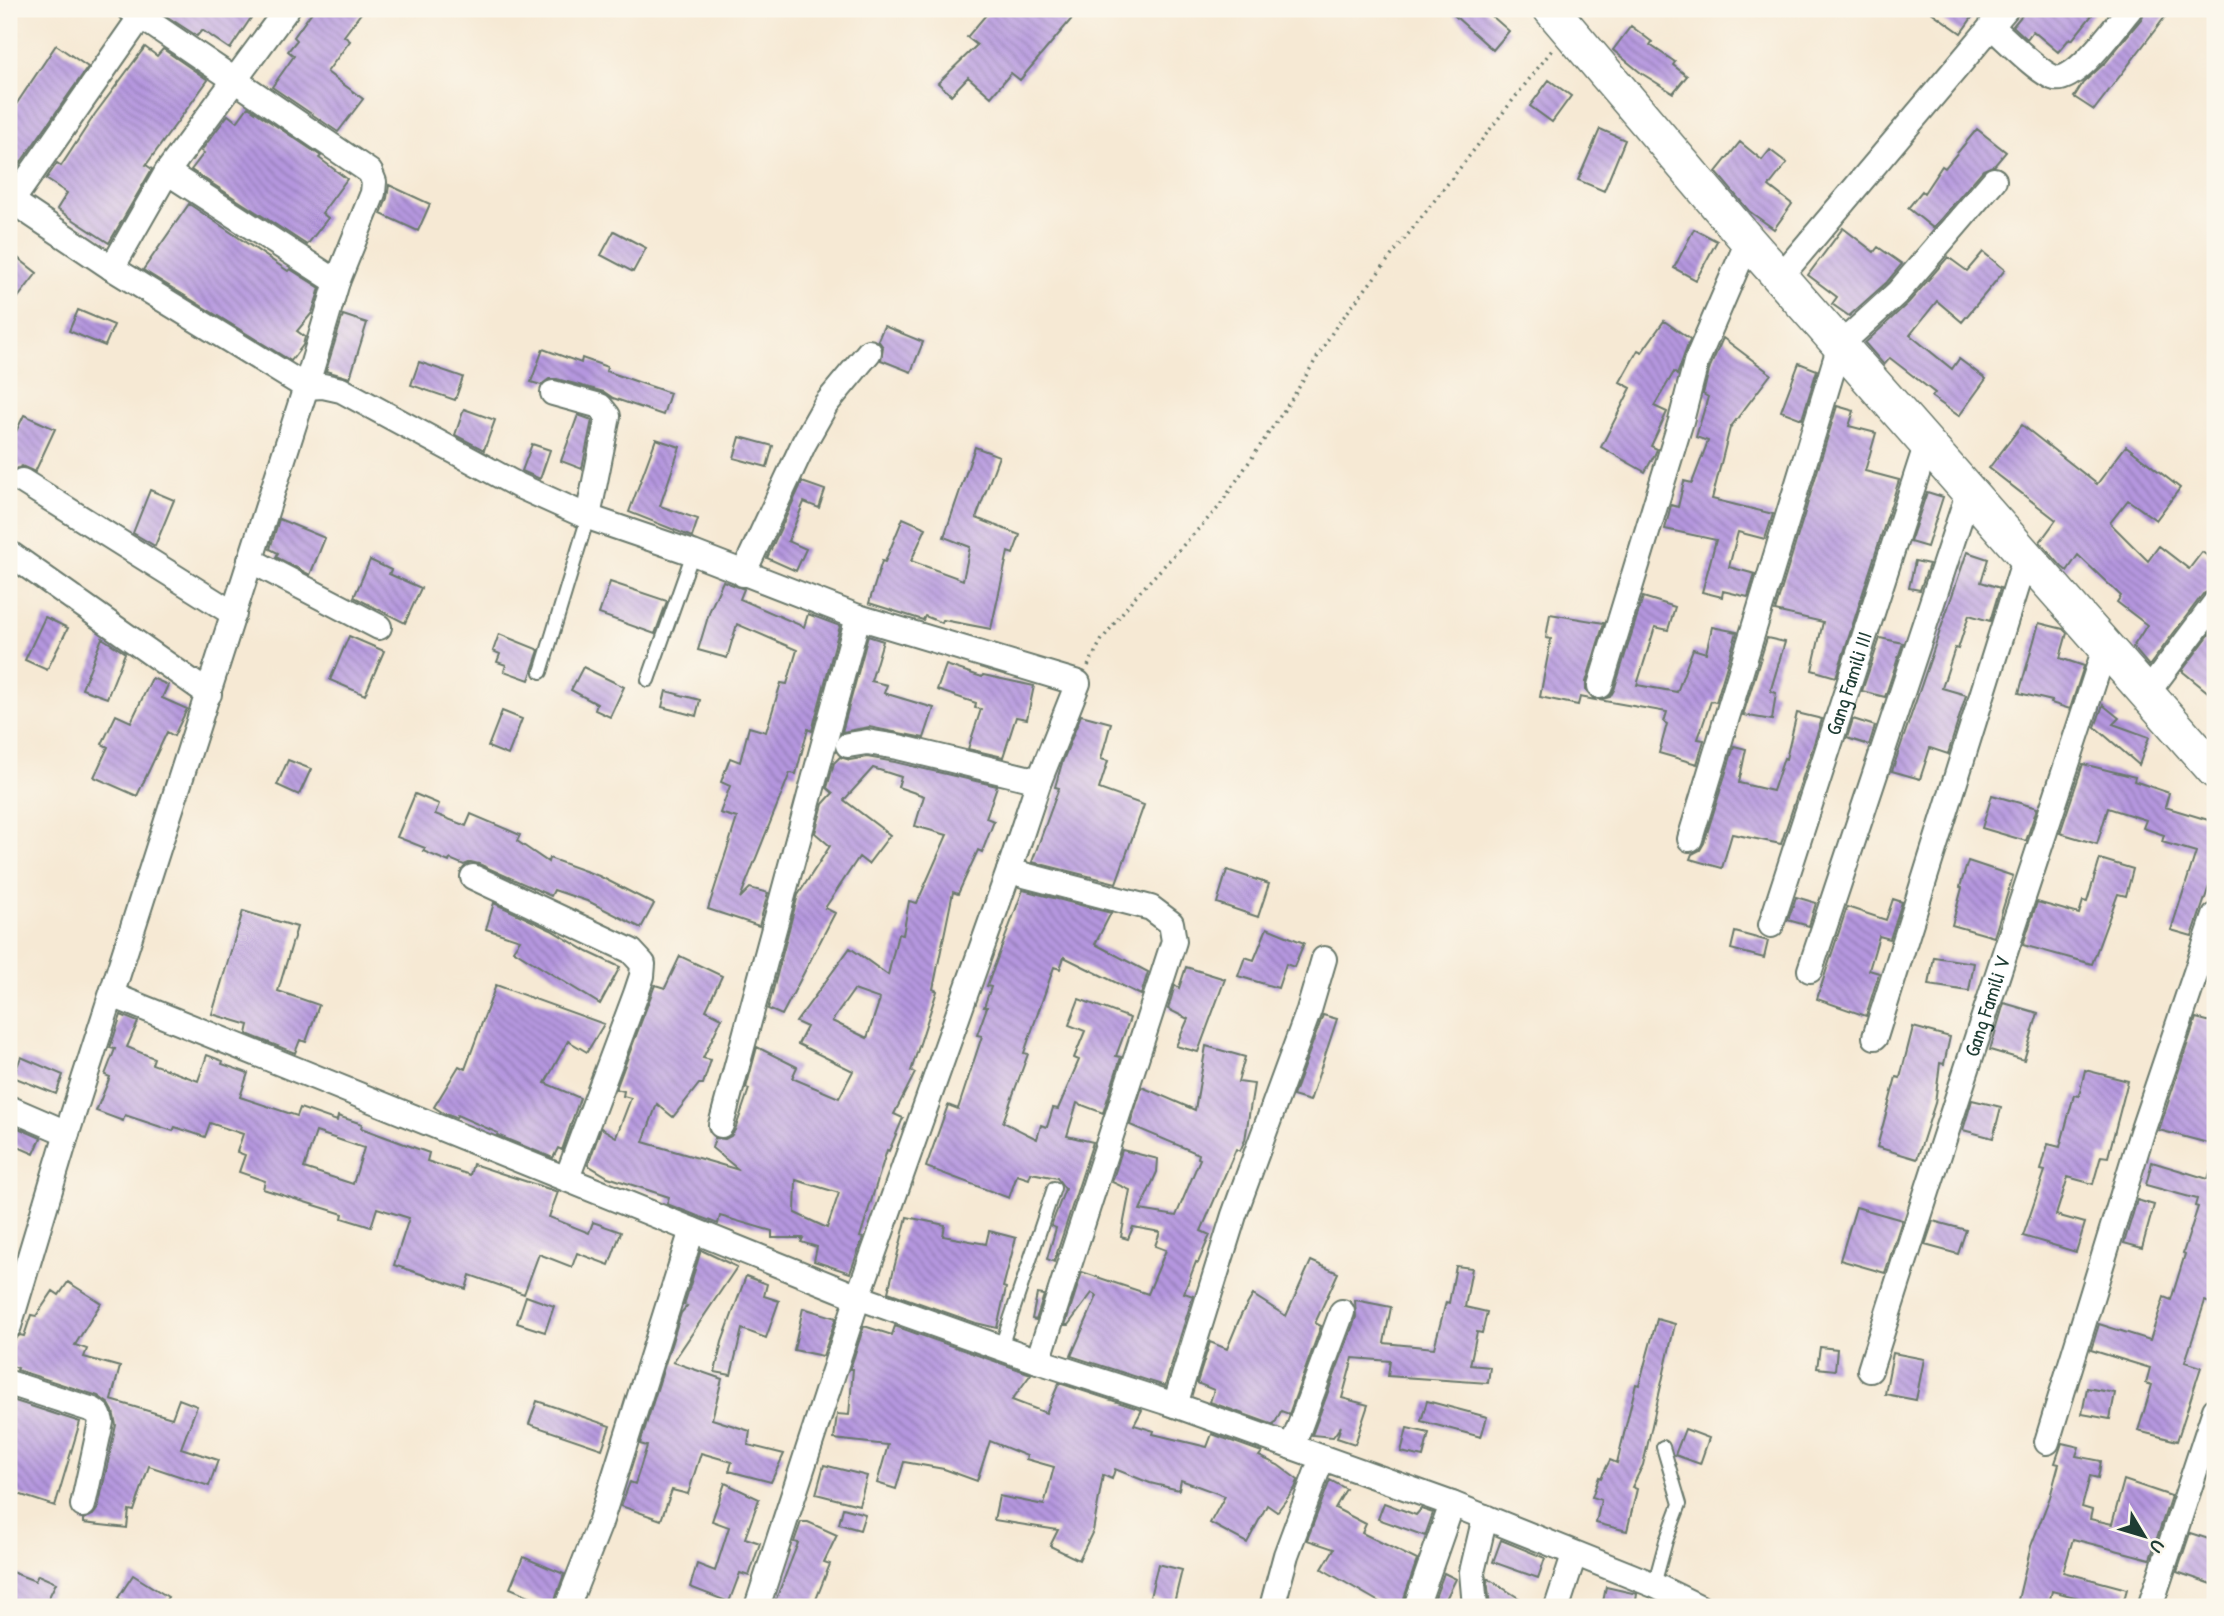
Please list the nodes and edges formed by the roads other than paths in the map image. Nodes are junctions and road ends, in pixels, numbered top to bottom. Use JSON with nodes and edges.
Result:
{"nodes":[{"id":1,"x":287,"y":9,"type":"edge"},
{"id":2,"x":2130,"y":9,"type":"edge"},
{"id":3,"x":139,"y":11,"type":"edge"},
{"id":4,"x":1998,"y":18,"type":"edge"},
{"id":5,"x":1560,"y":19,"type":"edge"},
{"id":6,"x":236,"y":80,"type":"junction"},
{"id":7,"x":167,"y":172,"type":"junction"},
{"id":8,"x":1994,"y":180,"type":"dead end"},
{"id":9,"x":10,"y":200,"type":"edge"},
{"id":10,"x":1748,"y":241,"type":"junction"},
{"id":11,"x":112,"y":268,"type":"junction"},
{"id":12,"x":1780,"y":276,"type":"junction"},
{"id":13,"x":337,"y":282,"type":"junction"},
{"id":14,"x":1840,"y":345,"type":"junction"},
{"id":15,"x":869,"y":352,"type":"dead end"},
{"id":16,"x":306,"y":387,"type":"junction"},
{"id":17,"x":553,"y":393,"type":"dead end"},
{"id":18,"x":1927,"y":443,"type":"junction"},
{"id":19,"x":22,"y":481,"type":"dead end"},
{"id":20,"x":1969,"y":491,"type":"junction"},
{"id":21,"x":588,"y":517,"type":"junction"},
{"id":22,"x":9,"y":553,"type":"edge"},
{"id":23,"x":693,"y":553,"type":"junction"},
{"id":24,"x":2026,"y":555,"type":"junction"},
{"id":25,"x":250,"y":560,"type":"junction"},
{"id":26,"x":743,"y":574,"type":"junction"},
{"id":27,"x":2215,"y":603,"type":"edge"},
{"id":28,"x":234,"y":614,"type":"junction"},
{"id":29,"x":858,"y":617,"type":"junction"},
{"id":30,"x":379,"y":627,"type":"dead end"},
{"id":31,"x":2106,"y":645,"type":"junction"},
{"id":32,"x":541,"y":672,"type":"dead end"},
{"id":33,"x":648,"y":680,"type":"dead end"},
{"id":34,"x":1600,"y":685,"type":"dead end"},
{"id":35,"x":2148,"y":692,"type":"junction"},
{"id":36,"x":209,"y":694,"type":"junction"},
{"id":37,"x":848,"y":745,"type":"dead end"},
{"id":38,"x":2215,"y":771,"type":"edge"},
{"id":39,"x":1039,"y":781,"type":"junction"},
{"id":40,"x":1690,"y":839,"type":"dead end"},
{"id":41,"x":1009,"y":871,"type":"junction"},
{"id":42,"x":473,"y":877,"type":"dead end"},
{"id":43,"x":2215,"y":916,"type":"edge"},
{"id":44,"x":1771,"y":925,"type":"dead end"},
{"id":45,"x":1324,"y":959,"type":"dead end"},
{"id":46,"x":1810,"y":970,"type":"dead end"},
{"id":47,"x":112,"y":995,"type":"junction"},
{"id":48,"x":1875,"y":1037,"type":"dead end"},
{"id":49,"x":9,"y":1108,"type":"edge"},
{"id":50,"x":721,"y":1125,"type":"dead end"},
{"id":51,"x":67,"y":1133,"type":"junction"},
{"id":52,"x":567,"y":1178,"type":"junction"},
{"id":53,"x":1054,"y":1188,"type":"dead end"},
{"id":54,"x":692,"y":1230,"type":"junction"},
{"id":55,"x":858,"y":1297,"type":"junction"},
{"id":56,"x":1342,"y":1312,"type":"dead end"},
{"id":57,"x":9,"y":1326,"type":"edge"},
{"id":58,"x":1001,"y":1347,"type":"junction"},
{"id":59,"x":1038,"y":1361,"type":"junction"},
{"id":60,"x":1870,"y":1370,"type":"dead end"},
{"id":61,"x":9,"y":1384,"type":"edge"},
{"id":62,"x":1175,"y":1405,"type":"junction"},
{"id":63,"x":2215,"y":1410,"type":"edge"},
{"id":64,"x":2047,"y":1442,"type":"dead end"},
{"id":65,"x":1292,"y":1447,"type":"junction"},
{"id":66,"x":1663,"y":1447,"type":"dead end"},
{"id":67,"x":1322,"y":1458,"type":"junction"},
{"id":68,"x":1452,"y":1504,"type":"junction"},
{"id":69,"x":83,"y":1505,"type":"dead end"},
{"id":70,"x":1485,"y":1517,"type":"junction"},
{"id":71,"x":1574,"y":1555,"type":"junction"},
{"id":72,"x":1654,"y":1585,"type":"junction"},
{"id":73,"x":567,"y":1607,"type":"edge"},
{"id":74,"x":757,"y":1607,"type":"edge"},
{"id":75,"x":1272,"y":1607,"type":"edge"},
{"id":76,"x":1416,"y":1607,"type":"edge"},
{"id":77,"x":1475,"y":1607,"type":"edge"},
{"id":78,"x":1557,"y":1607,"type":"edge"},
{"id":79,"x":1699,"y":1607,"type":"edge"},
{"id":80,"x":2150,"y":1607,"type":"edge"}],
"edges":[{"from":1,"to":6,"type":"street"},
{"from":2,"to":4,"type":"street"},
{"from":3,"to":6,"type":"street"},
{"from":3,"to":9,"type":"street"},
{"from":4,"to":12,"type":"street"},
{"from":5,"to":10,"type":"main road"},
{"from":6,"to":7,"type":"street"},
{"from":6,"to":13,"type":"street"},
{"from":7,"to":11,"type":"street"},
{"from":7,"to":13,"type":"street"},
{"from":8,"to":14,"type":"street"},
{"from":9,"to":11,"type":"street"},
{"from":10,"to":12,"type":"main road"},
{"from":10,"to":34,"type":"street"},
{"from":11,"to":16,"type":"street"},
{"from":12,"to":14,"type":"main road"},
{"from":13,"to":16,"type":"street"},
{"from":14,"to":18,"type":"main road"},
{"from":14,"to":40,"type":"street"},
{"from":15,"to":26,"type":"street"},
{"from":16,"to":21,"type":"street"},
{"from":16,"to":25,"type":"street"},
{"from":17,"to":21,"type":"street"},
{"from":18,"to":20,"type":"main road"},
{"from":18,"to":44,"type":"street","name":"Gang Famili III"},
{"from":19,"to":28,"type":"street"},
{"from":20,"to":24,"type":"main road"},
{"from":20,"to":46,"type":"street"},
{"from":21,"to":23,"type":"street"},
{"from":21,"to":32,"type":"lane"},
{"from":22,"to":36,"type":"street"},
{"from":23,"to":26,"type":"street"},
{"from":23,"to":33,"type":"lane"},
{"from":24,"to":31,"type":"main road"},
{"from":24,"to":48,"type":"street"},
{"from":25,"to":28,"type":"street"},
{"from":25,"to":30,"type":"street"},
{"from":26,"to":29,"type":"street"},
{"from":27,"to":35,"type":"street"},
{"from":28,"to":36,"type":"street"},
{"from":29,"to":39,"type":"street"},
{"from":29,"to":50,"type":"street"},
{"from":31,"to":35,"type":"main road"},
{"from":31,"to":60,"type":"street","name":"Gang Famili V"},
{"from":35,"to":38,"type":"main road"},
{"from":36,"to":47,"type":"street"},
{"from":37,"to":39,"type":"street"},
{"from":39,"to":41,"type":"street"},
{"from":41,"to":55,"type":"street"},
{"from":41,"to":59,"type":"street"},
{"from":42,"to":52,"type":"street"},
{"from":43,"to":64,"type":"street"},
{"from":45,"to":62,"type":"street"},
{"from":47,"to":51,"type":"street"},
{"from":47,"to":52,"type":"street"},
{"from":49,"to":51,"type":"street"},
{"from":51,"to":57,"type":"street"},
{"from":52,"to":54,"type":"street"},
{"from":53,"to":58,"type":"lane"},
{"from":54,"to":55,"type":"street"},
{"from":54,"to":73,"type":"street"},
{"from":55,"to":58,"type":"street"},
{"from":55,"to":74,"type":"street"},
{"from":56,"to":65,"type":"street"},
{"from":58,"to":59,"type":"street"},
{"from":59,"to":62,"type":"street"},
{"from":61,"to":69,"type":"street"},
{"from":62,"to":65,"type":"street"},
{"from":63,"to":80,"type":"street"},
{"from":65,"to":67,"type":"street"},
{"from":66,"to":72,"type":"lane"},
{"from":67,"to":68,"type":"street"},
{"from":67,"to":75,"type":"street"},
{"from":68,"to":70,"type":"street"},
{"from":68,"to":76,"type":"street"},
{"from":70,"to":71,"type":"street"},
{"from":70,"to":77,"type":"street"},
{"from":71,"to":72,"type":"street"},
{"from":71,"to":78,"type":"street"},
{"from":72,"to":79,"type":"street"}]}
